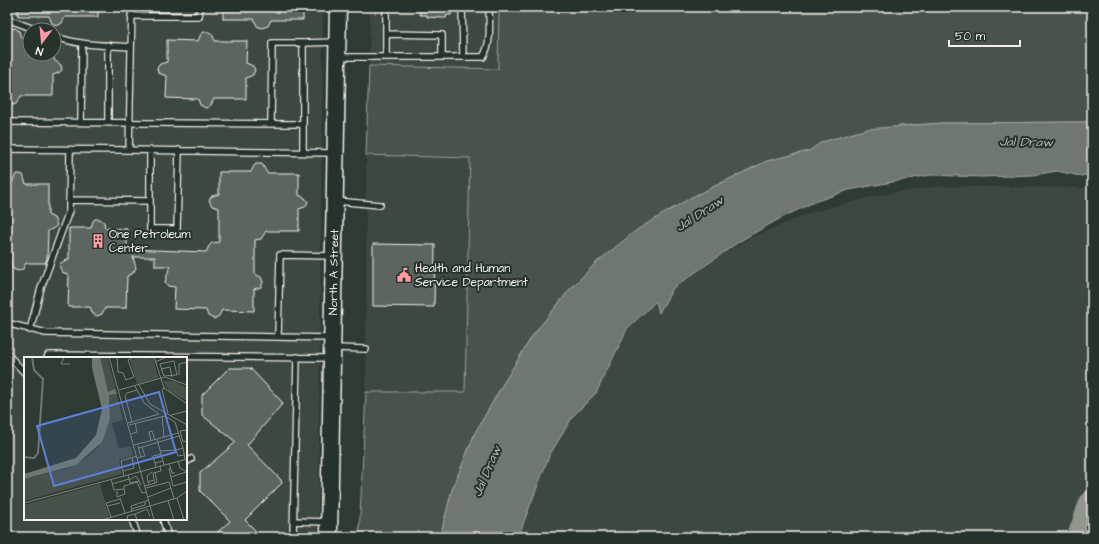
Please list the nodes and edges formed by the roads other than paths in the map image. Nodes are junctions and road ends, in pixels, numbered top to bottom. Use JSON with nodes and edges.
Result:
{"nodes":[{"id":1,"x":132,"y":7,"type":"edge"},
{"id":2,"x":200,"y":7,"type":"edge"},
{"id":3,"x":338,"y":7,"type":"edge"},
{"id":4,"x":386,"y":7,"type":"edge"},
{"id":5,"x":462,"y":7,"type":"edge"},
{"id":6,"x":489,"y":7,"type":"edge"},
{"id":7,"x":131,"y":16,"type":"junction"},
{"id":8,"x":7,"y":19,"type":"edge"},
{"id":9,"x":22,"y":24,"type":"edge"},
{"id":10,"x":386,"y":34,"type":"junction"},
{"id":11,"x":62,"y":39,"type":"edge"},
{"id":12,"x":303,"y":42,"type":"junction"},
{"id":13,"x":82,"y":44,"type":"junction"},
{"id":14,"x":108,"y":45,"type":"junction"},
{"id":15,"x":131,"y":47,"type":"junction"},
{"id":16,"x":337,"y":49,"type":"junction"},
{"id":17,"x":386,"y":56,"type":"junction"},
{"id":18,"x":442,"y":56,"type":"junction"},
{"id":19,"x":463,"y":56,"type":"junction"},
{"id":20,"x":7,"y":122,"type":"edge"},
{"id":21,"x":81,"y":122,"type":"junction"},
{"id":22,"x":108,"y":122,"type":"junction"},
{"id":23,"x":129,"y":122,"type":"junction"},
{"id":24,"x":272,"y":123,"type":"junction"},
{"id":25,"x":303,"y":124,"type":"junction"},
{"id":26,"x":7,"y":149,"type":"edge"},
{"id":27,"x":70,"y":150,"type":"junction"},
{"id":28,"x":129,"y":150,"type":"junction"},
{"id":29,"x":150,"y":150,"type":"junction"},
{"id":30,"x":179,"y":150,"type":"junction"},
{"id":31,"x":303,"y":152,"type":"junction"},
{"id":32,"x":335,"y":153,"type":"junction"},
{"id":33,"x":69,"y":200,"type":"junction"},
{"id":34,"x":150,"y":201,"type":"junction"},
{"id":35,"x":334,"y":201,"type":"junction"},
{"id":36,"x":380,"y":204,"type":"dead end"},
{"id":37,"x":333,"y":256,"type":"junction"},
{"id":38,"x":7,"y":321,"type":"edge"},
{"id":39,"x":30,"y":330,"type":"junction"},
{"id":40,"x":278,"y":337,"type":"junction"},
{"id":41,"x":332,"y":348,"type":"junction"},
{"id":42,"x":366,"y":349,"type":"dead end"},
{"id":43,"x":7,"y":354,"type":"edge"},
{"id":44,"x":48,"y":357,"type":"edge"},
{"id":45,"x":102,"y":357,"type":"edge"},
{"id":46,"x":297,"y":357,"type":"junction"},
{"id":47,"x":24,"y":372,"type":"edge"},
{"id":48,"x":132,"y":520,"type":"edge"},
{"id":49,"x":163,"y":520,"type":"edge"},
{"id":50,"x":293,"y":521,"type":"junction"},
{"id":51,"x":329,"y":529,"type":"edge"},
{"id":52,"x":138,"y":537,"type":"edge"},
{"id":53,"x":168,"y":537,"type":"edge"},
{"id":54,"x":293,"y":537,"type":"edge"}],
"edges":[{"from":1,"to":7,"type":"lane"},
{"from":2,"to":7,"type":"lane"},
{"from":3,"to":16,"type":"main road","name":"North A Street"},
{"from":4,"to":10,"type":"lane"},
{"from":5,"to":19,"type":"lane"},
{"from":6,"to":19,"type":"lane"},
{"from":7,"to":15,"type":"lane"},
{"from":8,"to":9,"type":"lane"},
{"from":10,"to":17,"type":"lane"},
{"from":10,"to":18,"type":"lane"},
{"from":11,"to":13,"type":"lane"},
{"from":12,"to":16,"type":"lane"},
{"from":12,"to":24,"type":"lane"},
{"from":12,"to":25,"type":"lane"},
{"from":13,"to":14,"type":"lane"},
{"from":13,"to":21,"type":"lane"},
{"from":14,"to":15,"type":"lane"},
{"from":14,"to":22,"type":"lane"},
{"from":15,"to":23,"type":"lane"},
{"from":16,"to":17,"type":"lane"},
{"from":16,"to":32,"type":"main road","name":"North A Street"},
{"from":17,"to":18,"type":"lane"},
{"from":18,"to":19,"type":"lane"},
{"from":20,"to":21,"type":"lane"},
{"from":21,"to":22,"type":"lane"},
{"from":22,"to":23,"type":"lane"},
{"from":23,"to":24,"type":"lane"},
{"from":23,"to":28,"type":"lane"},
{"from":24,"to":25,"type":"lane"},
{"from":25,"to":31,"type":"lane"},
{"from":26,"to":27,"type":"lane"},
{"from":27,"to":28,"type":"lane"},
{"from":27,"to":33,"type":"lane"},
{"from":28,"to":29,"type":"lane"},
{"from":29,"to":30,"type":"lane"},
{"from":29,"to":34,"type":"lane"},
{"from":30,"to":31,"type":"lane"},
{"from":30,"to":34,"type":"lane"},
{"from":31,"to":32,"type":"lane"},
{"from":32,"to":35,"type":"main road","name":"North A Street"},
{"from":33,"to":34,"type":"lane"},
{"from":33,"to":39,"type":"lane"},
{"from":35,"to":36,"type":"lane"},
{"from":35,"to":37,"type":"main road","name":"North A Street"},
{"from":37,"to":40,"type":"lane"},
{"from":37,"to":41,"type":"main road","name":"North A Street"},
{"from":38,"to":39,"type":"lane"},
{"from":39,"to":40,"type":"lane"},
{"from":40,"to":41,"type":"lane"},
{"from":41,"to":42,"type":"lane"},
{"from":41,"to":46,"type":"lane"},
{"from":41,"to":51,"type":"main road","name":"North A Street"},
{"from":43,"to":47,"type":"lane"},
{"from":44,"to":45,"type":"lane"},
{"from":45,"to":46,"type":"lane"},
{"from":46,"to":50,"type":"lane"},
{"from":48,"to":52,"type":"lane"},
{"from":49,"to":53,"type":"lane"},
{"from":50,"to":51,"type":"lane"},
{"from":50,"to":54,"type":"lane"}]}
